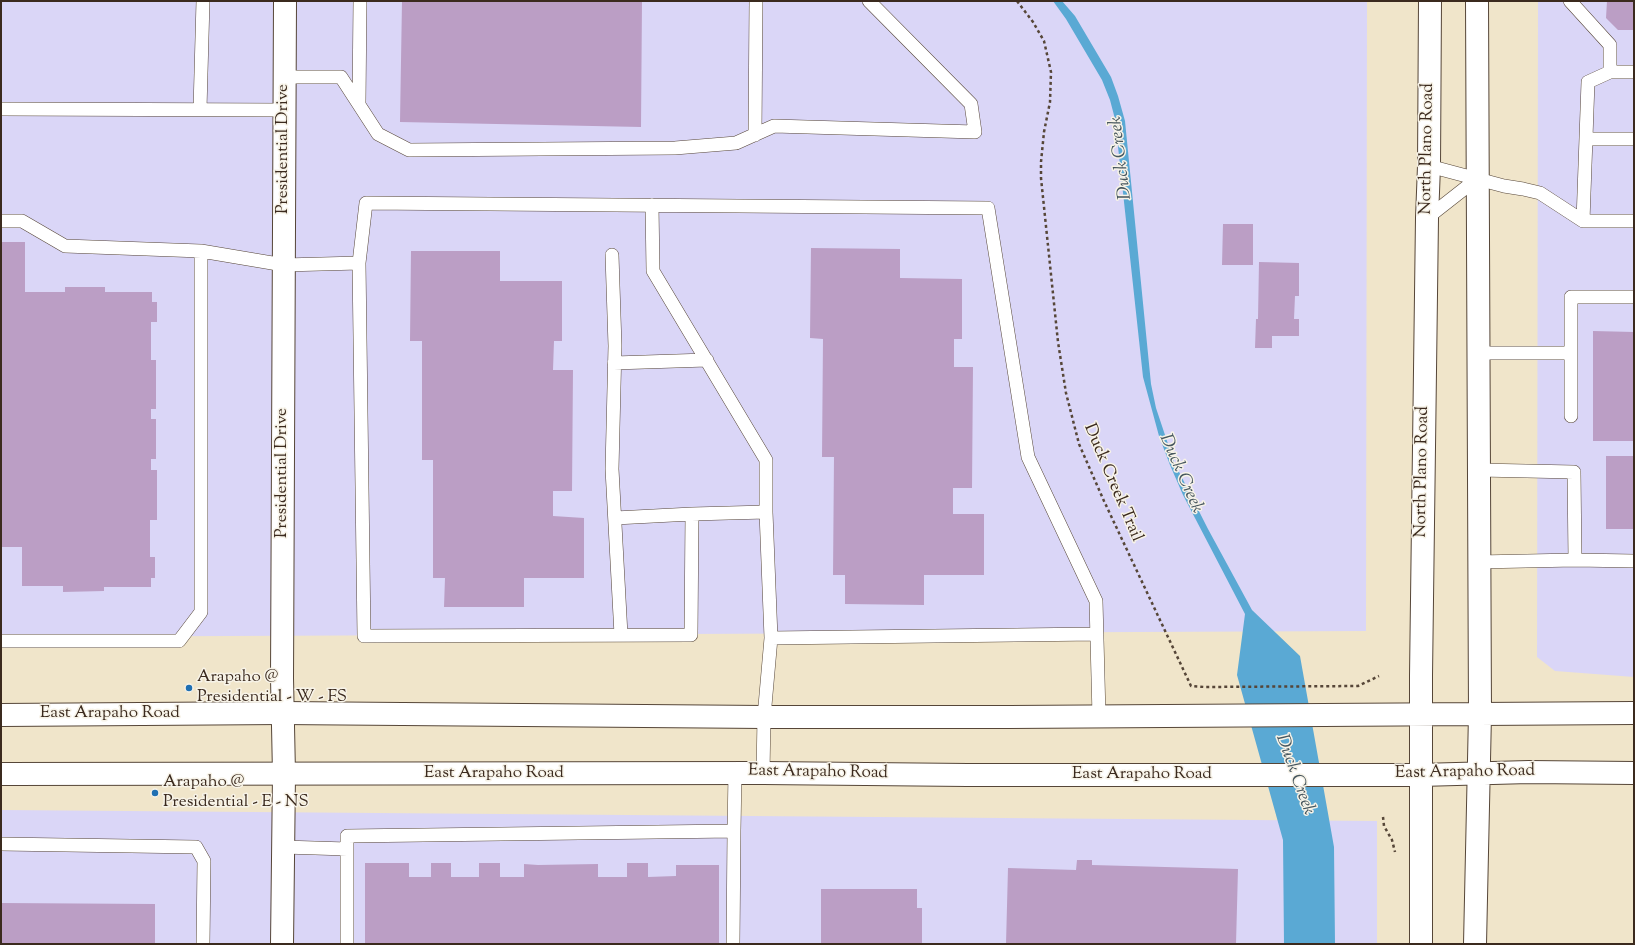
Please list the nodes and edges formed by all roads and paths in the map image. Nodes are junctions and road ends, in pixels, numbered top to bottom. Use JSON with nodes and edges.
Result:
{"nodes":[{"id":1,"x":203,"y":1,"type":"edge"},
{"id":2,"x":285,"y":1,"type":"edge"},
{"id":3,"x":360,"y":1,"type":"edge"},
{"id":4,"x":756,"y":1,"type":"edge"},
{"id":5,"x":869,"y":1,"type":"edge"},
{"id":6,"x":1017,"y":1,"type":"edge"},
{"id":7,"x":1430,"y":1,"type":"edge"},
{"id":8,"x":1477,"y":1,"type":"edge"},
{"id":9,"x":1570,"y":1,"type":"edge"},
{"id":10,"x":1610,"y":72,"type":"junction"},
{"id":11,"x":1634,"y":72,"type":"edge"},
{"id":12,"x":285,"y":77,"type":"junction"},
{"id":13,"x":359,"y":103,"type":"junction"},
{"id":14,"x":1,"y":108,"type":"edge"},
{"id":15,"x":200,"y":109,"type":"junction"},
{"id":16,"x":284,"y":110,"type":"junction"},
{"id":17,"x":754,"y":135,"type":"junction"},
{"id":18,"x":1587,"y":139,"type":"junction"},
{"id":19,"x":1634,"y":139,"type":"edge"},
{"id":20,"x":1429,"y":166,"type":"junction"},
{"id":21,"x":1478,"y":178,"type":"junction"},
{"id":22,"x":652,"y":206,"type":"junction"},
{"id":23,"x":1427,"y":218,"type":"junction"},
{"id":24,"x":1,"y":221,"type":"edge"},
{"id":25,"x":1583,"y":221,"type":"junction"},
{"id":26,"x":1634,"y":221,"type":"edge"},
{"id":27,"x":201,"y":251,"type":"junction"},
{"id":28,"x":612,"y":255,"type":"dead end"},
{"id":29,"x":359,"y":263,"type":"junction"},
{"id":30,"x":284,"y":265,"type":"junction"},
{"id":31,"x":1634,"y":297,"type":"edge"},
{"id":32,"x":1478,"y":353,"type":"junction"},
{"id":33,"x":1571,"y":353,"type":"junction"},
{"id":34,"x":707,"y":360,"type":"junction"},
{"id":35,"x":614,"y":363,"type":"junction"},
{"id":36,"x":1571,"y":416,"type":"dead end"},
{"id":37,"x":1479,"y":470,"type":"junction"},
{"id":38,"x":766,"y":512,"type":"junction"},
{"id":39,"x":692,"y":514,"type":"junction"},
{"id":40,"x":615,"y":518,"type":"junction"},
{"id":41,"x":1575,"y":560,"type":"junction"},
{"id":42,"x":1634,"y":561,"type":"edge"},
{"id":43,"x":1478,"y":562,"type":"junction"},
{"id":44,"x":1097,"y":634,"type":"junction"},
{"id":45,"x":621,"y":635,"type":"junction"},
{"id":46,"x":771,"y":638,"type":"junction"},
{"id":47,"x":1,"y":641,"type":"edge"},
{"id":48,"x":1379,"y":676,"type":"dead end"},
{"id":49,"x":282,"y":713,"type":"junction"},
{"id":50,"x":1480,"y":714,"type":"junction"},
{"id":51,"x":1634,"y":714,"type":"edge"},
{"id":52,"x":1,"y":715,"type":"edge"},
{"id":53,"x":1420,"y":715,"type":"junction"},
{"id":54,"x":1099,"y":716,"type":"junction"},
{"id":55,"x":764,"y":717,"type":"junction"},
{"id":56,"x":735,"y":773,"type":"junction"},
{"id":57,"x":762,"y":773,"type":"junction"},
{"id":58,"x":1479,"y":773,"type":"junction"},
{"id":59,"x":1634,"y":773,"type":"edge"},
{"id":60,"x":1,"y":774,"type":"edge"},
{"id":61,"x":284,"y":774,"type":"junction"},
{"id":62,"x":1420,"y":774,"type":"junction"},
{"id":63,"x":1384,"y":817,"type":"dead end"},
{"id":64,"x":734,"y":830,"type":"junction"},
{"id":65,"x":1,"y":844,"type":"edge"},
{"id":66,"x":283,"y":847,"type":"junction"},
{"id":67,"x":347,"y":849,"type":"junction"},
{"id":68,"x":1395,"y":853,"type":"dead end"},
{"id":69,"x":203,"y":944,"type":"edge"},
{"id":70,"x":282,"y":944,"type":"edge"},
{"id":71,"x":347,"y":944,"type":"edge"},
{"id":72,"x":733,"y":944,"type":"edge"},
{"id":73,"x":1421,"y":944,"type":"edge"},
{"id":74,"x":1476,"y":944,"type":"edge"}],
"edges":[{"from":1,"to":15,"type":"lane"},
{"from":2,"to":12,"type":"main road","name":"Presidential Drive"},
{"from":3,"to":13,"type":"lane"},
{"from":4,"to":17,"type":"lane"},
{"from":5,"to":17,"type":"lane"},
{"from":6,"to":48,"type":"path","name":"Duck Creek Trail"},
{"from":7,"to":20,"type":"main road","name":"North Plano Road"},
{"from":8,"to":21,"type":"main road"},
{"from":9,"to":10,"type":"lane"},
{"from":10,"to":11,"type":"lane"},
{"from":10,"to":18,"type":"lane"},
{"from":12,"to":13,"type":"lane"},
{"from":12,"to":16,"type":"main road","name":"Presidential Drive"},
{"from":13,"to":17,"type":"lane"},
{"from":14,"to":15,"type":"lane"},
{"from":15,"to":16,"type":"lane"},
{"from":16,"to":30,"type":"main road","name":"Presidential Drive"},
{"from":18,"to":19,"type":"lane"},
{"from":18,"to":25,"type":"lane"},
{"from":20,"to":21,"type":"lane"},
{"from":20,"to":23,"type":"main road","name":"North Plano Road"},
{"from":21,"to":23,"type":"lane"},
{"from":21,"to":25,"type":"lane"},
{"from":21,"to":32,"type":"main road"},
{"from":22,"to":29,"type":"lane"},
{"from":22,"to":34,"type":"lane"},
{"from":22,"to":44,"type":"lane"},
{"from":23,"to":53,"type":"main road","name":"North Plano Road"},
{"from":24,"to":27,"type":"lane"},
{"from":25,"to":26,"type":"lane"},
{"from":27,"to":30,"type":"lane"},
{"from":27,"to":47,"type":"lane"},
{"from":28,"to":35,"type":"lane"},
{"from":29,"to":30,"type":"lane"},
{"from":29,"to":45,"type":"lane"},
{"from":30,"to":49,"type":"main road","name":"Presidential Drive"},
{"from":31,"to":33,"type":"lane"},
{"from":32,"to":33,"type":"lane"},
{"from":32,"to":37,"type":"main road"},
{"from":33,"to":36,"type":"lane"},
{"from":34,"to":35,"type":"lane"},
{"from":34,"to":38,"type":"lane"},
{"from":35,"to":40,"type":"lane"},
{"from":37,"to":41,"type":"lane"},
{"from":37,"to":43,"type":"main road"},
{"from":38,"to":39,"type":"lane"},
{"from":38,"to":46,"type":"lane"},
{"from":39,"to":40,"type":"lane"},
{"from":39,"to":45,"type":"lane"},
{"from":40,"to":45,"type":"lane"},
{"from":41,"to":42,"type":"lane"},
{"from":41,"to":43,"type":"lane"},
{"from":43,"to":50,"type":"main road"},
{"from":44,"to":46,"type":"lane"},
{"from":44,"to":54,"type":"lane"},
{"from":46,"to":55,"type":"lane"},
{"from":49,"to":52,"type":"main road","name":"East Arapaho Road"},
{"from":49,"to":55,"type":"main road","name":"East Arapaho Road"},
{"from":49,"to":61,"type":"main road","name":"Presidential Drive"},
{"from":50,"to":51,"type":"main road","name":"East Arapaho Road"},
{"from":50,"to":53,"type":"main road","name":"East Arapaho Road"},
{"from":50,"to":58,"type":"main road"},
{"from":53,"to":54,"type":"main road","name":"East Arapaho Road"},
{"from":53,"to":62,"type":"main road","name":"North Plano Road"},
{"from":54,"to":55,"type":"main road","name":"East Arapaho Road"},
{"from":55,"to":57,"type":"lane"},
{"from":56,"to":57,"type":"main road","name":"East Arapaho Road"},
{"from":56,"to":61,"type":"main road","name":"East Arapaho Road"},
{"from":56,"to":64,"type":"lane"},
{"from":57,"to":62,"type":"main road","name":"East Arapaho Road"},
{"from":58,"to":59,"type":"main road","name":"East Arapaho Road"},
{"from":58,"to":62,"type":"main road","name":"East Arapaho Road"},
{"from":58,"to":74,"type":"main road"},
{"from":60,"to":61,"type":"main road","name":"East Arapaho Road"},
{"from":61,"to":66,"type":"main road","name":"Presidential Drive"},
{"from":62,"to":73,"type":"main road","name":"North Plano Road"},
{"from":63,"to":68,"type":"path"},
{"from":64,"to":67,"type":"lane"},
{"from":64,"to":72,"type":"lane"},
{"from":65,"to":69,"type":"lane"},
{"from":66,"to":67,"type":"lane"},
{"from":66,"to":70,"type":"main road","name":"Presidential Drive"},
{"from":67,"to":71,"type":"lane"}]}
